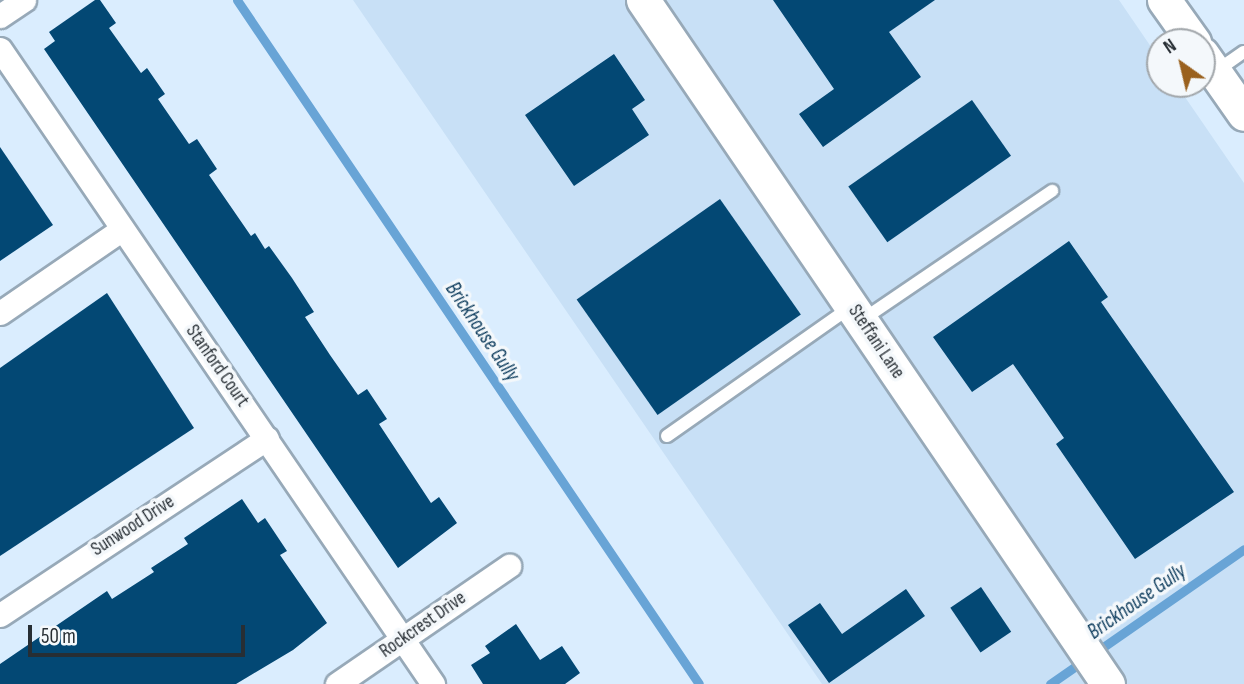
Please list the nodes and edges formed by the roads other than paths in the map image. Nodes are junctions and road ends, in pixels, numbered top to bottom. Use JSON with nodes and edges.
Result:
{"nodes":[{"id":1,"x":24,"y":0,"type":"edge"},
{"id":2,"x":643,"y":0,"type":"edge"},
{"id":3,"x":1164,"y":0,"type":"edge"},
{"id":4,"x":0,"y":16,"type":"edge"},
{"id":5,"x":1184,"y":28,"type":"edge"},
{"id":6,"x":0,"y":49,"type":"edge"},
{"id":7,"x":1244,"y":52,"type":"edge"},
{"id":8,"x":1216,"y":61,"type":"edge"},
{"id":9,"x":1216,"y":74,"type":"edge"},
{"id":10,"x":1244,"y":114,"type":"edge"},
{"id":11,"x":1052,"y":191,"type":"dead end"},
{"id":12,"x":122,"y":229,"type":"junction"},
{"id":13,"x":0,"y":313,"type":"edge"},
{"id":14,"x":857,"y":313,"type":"junction"},
{"id":15,"x":667,"y":436,"type":"dead end"},
{"id":16,"x":267,"y":438,"type":"junction"},
{"id":17,"x":509,"y":566,"type":"dead end"},
{"id":18,"x":0,"y":615,"type":"edge"},
{"id":19,"x":403,"y":639,"type":"junction"},
{"id":20,"x":1104,"y":679,"type":"edge"},
{"id":21,"x":337,"y":684,"type":"edge"},
{"id":22,"x":433,"y":684,"type":"edge"}],
"edges":[{"from":1,"to":4,"type":"street"},
{"from":2,"to":14,"type":"street","name":"Steffani Lane"},
{"from":3,"to":5,"type":"street"},
{"from":6,"to":12,"type":"street","name":"Stanford Court"},
{"from":7,"to":8,"type":"lane"},
{"from":9,"to":10,"type":"street"},
{"from":11,"to":14,"type":"lane"},
{"from":12,"to":13,"type":"street"},
{"from":12,"to":16,"type":"street","name":"Stanford Court"},
{"from":14,"to":15,"type":"lane"},
{"from":14,"to":20,"type":"street","name":"Steffani Lane"},
{"from":16,"to":18,"type":"street","name":"Sunwood Drive"},
{"from":16,"to":19,"type":"street","name":"Stanford Court"},
{"from":17,"to":19,"type":"street","name":"Rockcrest Drive"},
{"from":19,"to":21,"type":"street","name":"Rockcrest Drive"},
{"from":19,"to":22,"type":"street","name":"Stanford Court"}]}
